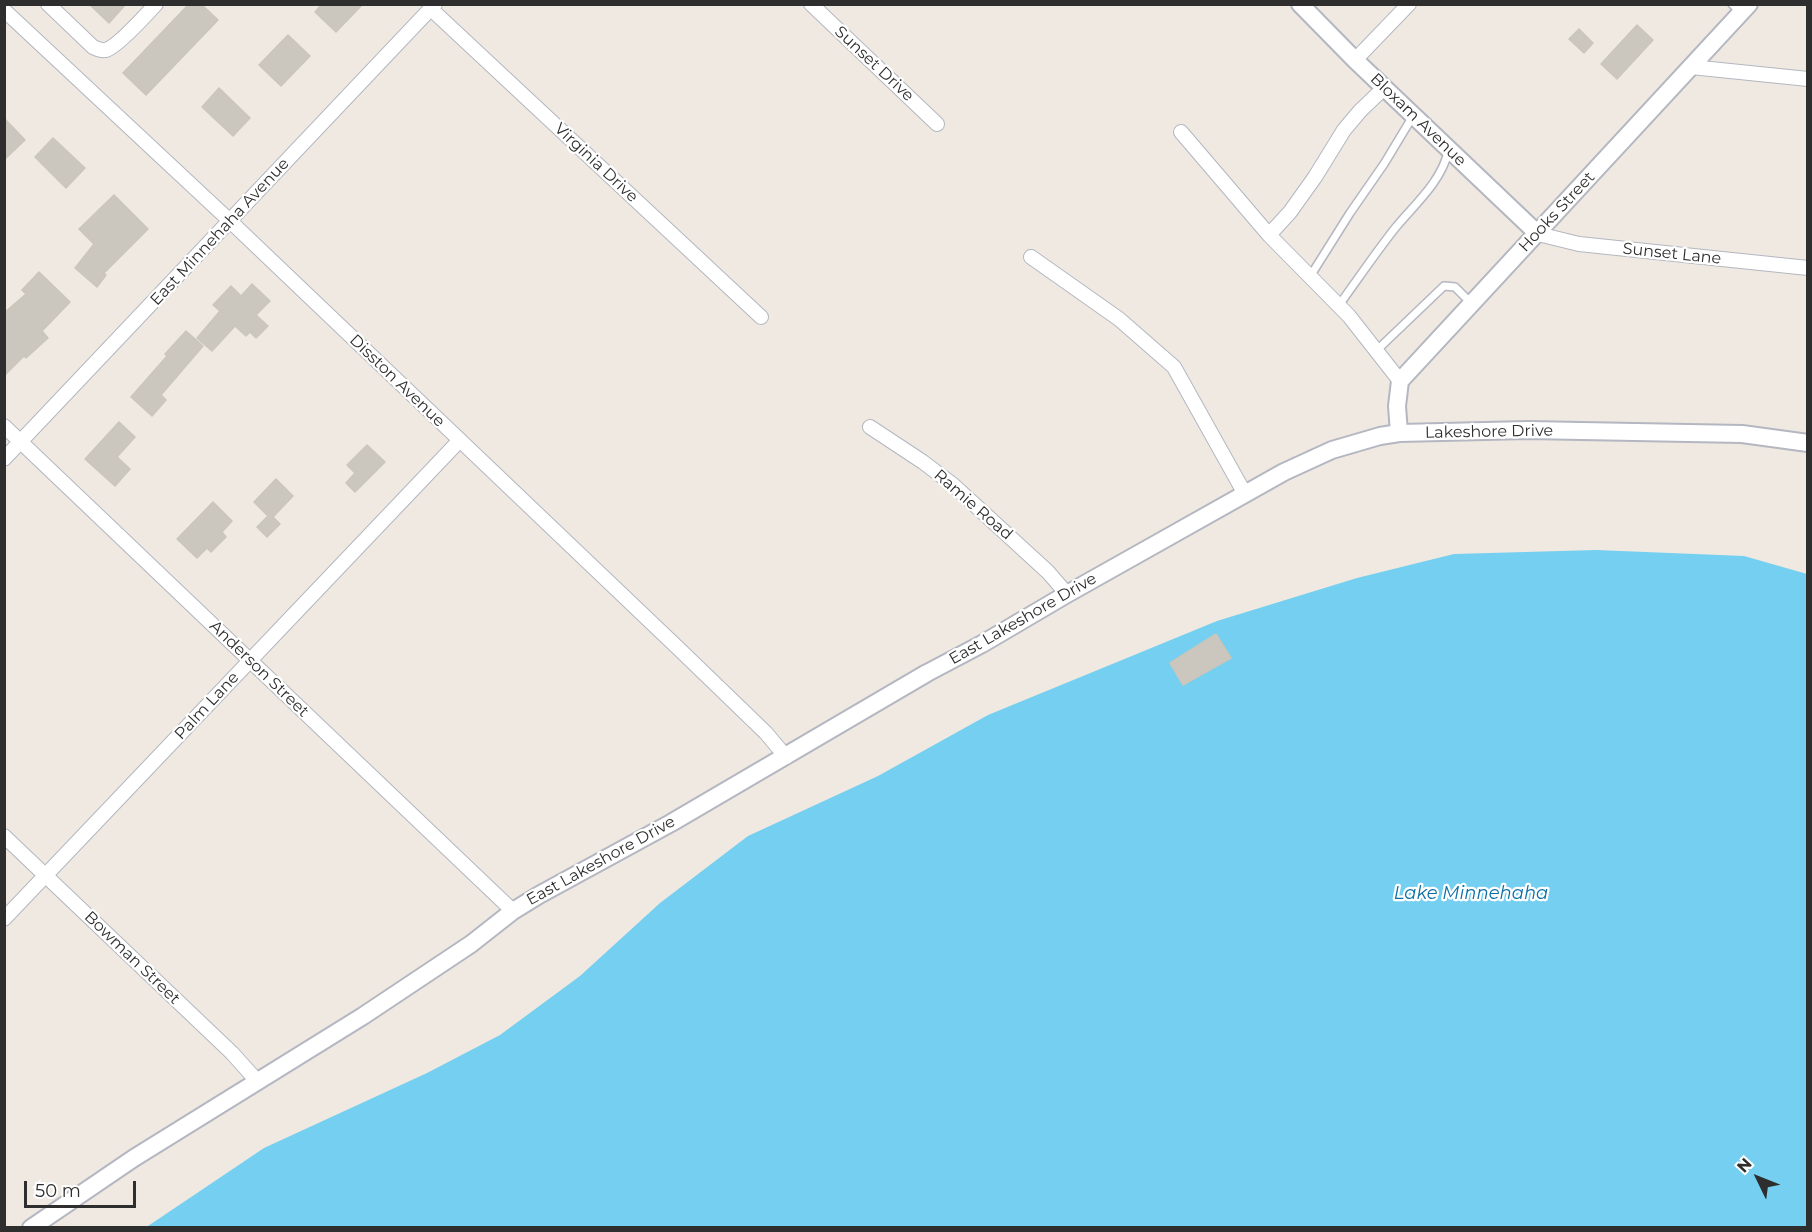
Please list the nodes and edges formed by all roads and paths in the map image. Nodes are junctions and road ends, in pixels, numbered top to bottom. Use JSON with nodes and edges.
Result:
{"nodes":[{"id":1,"x":48,"y":4,"type":"edge"},
{"id":2,"x":156,"y":4,"type":"edge"},
{"id":3,"x":811,"y":4,"type":"edge"},
{"id":4,"x":1300,"y":4,"type":"edge"},
{"id":5,"x":1409,"y":4,"type":"edge"},
{"id":6,"x":433,"y":7,"type":"edge"},
{"id":7,"x":1741,"y":7,"type":"edge"},
{"id":8,"x":10,"y":18,"type":"edge"},
{"id":9,"x":1355,"y":60,"type":"junction"},
{"id":10,"x":1691,"y":67,"type":"junction"},
{"id":11,"x":1808,"y":79,"type":"edge"},
{"id":12,"x":1384,"y":88,"type":"junction"},
{"id":13,"x":1413,"y":115,"type":"junction"},
{"id":14,"x":937,"y":124,"type":"dead end"},
{"id":15,"x":1180,"y":132,"type":"dead end"},
{"id":16,"x":1449,"y":149,"type":"junction"},
{"id":17,"x":230,"y":221,"type":"junction"},
{"id":18,"x":1538,"y":234,"type":"junction"},
{"id":19,"x":1269,"y":235,"type":"junction"},
{"id":20,"x":1032,"y":257,"type":"dead end"},
{"id":21,"x":1808,"y":268,"type":"edge"},
{"id":22,"x":1311,"y":275,"type":"junction"},
{"id":23,"x":1473,"y":304,"type":"junction"},
{"id":24,"x":1339,"y":305,"type":"junction"},
{"id":25,"x":761,"y":317,"type":"dead end"},
{"id":26,"x":1376,"y":351,"type":"junction"},
{"id":27,"x":1400,"y":381,"type":"junction"},
{"id":28,"x":4,"y":426,"type":"edge"},
{"id":29,"x":870,"y":427,"type":"dead end"},
{"id":30,"x":1400,"y":433,"type":"junction"},
{"id":31,"x":460,"y":440,"type":"junction"},
{"id":32,"x":21,"y":441,"type":"junction"},
{"id":33,"x":1808,"y":442,"type":"edge"},
{"id":34,"x":4,"y":459,"type":"edge"},
{"id":35,"x":1245,"y":494,"type":"junction"},
{"id":36,"x":1190,"y":524,"type":"joint"},
{"id":37,"x":1067,"y":594,"type":"junction"},
{"id":38,"x":250,"y":660,"type":"junction"},
{"id":39,"x":786,"y":757,"type":"junction"},
{"id":40,"x":4,"y":836,"type":"edge"},
{"id":41,"x":46,"y":875,"type":"junction"},
{"id":42,"x":513,"y":911,"type":"junction"},
{"id":43,"x":4,"y":919,"type":"edge"},
{"id":44,"x":258,"y":1082,"type":"junction"},
{"id":45,"x":31,"y":1227,"type":"edge"}],
"edges":[{"from":1,"to":2,"type":"street"},
{"from":3,"to":14,"type":"street","name":"Sunset Drive"},
{"from":4,"to":9,"type":"street","name":"Bloxam Avenue"},
{"from":5,"to":9,"type":"street"},
{"from":6,"to":17,"type":"street","name":"East Minnehaha Avenue"},
{"from":6,"to":25,"type":"street","name":"Virginia Drive"},
{"from":7,"to":10,"type":"street","name":"Hooks Street"},
{"from":8,"to":17,"type":"street","name":"Disston Avenue"},
{"from":9,"to":12,"type":"street","name":"Bloxam Avenue"},
{"from":10,"to":11,"type":"street"},
{"from":10,"to":18,"type":"street","name":"Hooks Street"},
{"from":12,"to":13,"type":"street","name":"Bloxam Avenue"},
{"from":12,"to":19,"type":"street"},
{"from":13,"to":16,"type":"street","name":"Bloxam Avenue"},
{"from":13,"to":22,"type":"lane"},
{"from":15,"to":19,"type":"street"},
{"from":16,"to":18,"type":"street","name":"Bloxam Avenue"},
{"from":16,"to":24,"type":"lane"},
{"from":17,"to":31,"type":"street","name":"Disston Avenue"},
{"from":17,"to":32,"type":"street","name":"East Minnehaha Avenue"},
{"from":18,"to":21,"type":"street","name":"Sunset Lane"},
{"from":18,"to":23,"type":"street","name":"Hooks Street"},
{"from":19,"to":22,"type":"street"},
{"from":20,"to":35,"type":"street"},
{"from":22,"to":24,"type":"street"},
{"from":23,"to":26,"type":"lane"},
{"from":23,"to":27,"type":"street","name":"Hooks Street"},
{"from":24,"to":26,"type":"street"},
{"from":26,"to":27,"type":"street"},
{"from":27,"to":30,"type":"street"},
{"from":28,"to":32,"type":"street","name":"Anderson Street"},
{"from":29,"to":37,"type":"street","name":"Ramie Road"},
{"from":30,"to":33,"type":"street","name":"Lakeshore Drive"},
{"from":30,"to":35,"type":"street","name":"Lakeshore Drive"},
{"from":31,"to":38,"type":"street","name":"Palm Lane"},
{"from":31,"to":39,"type":"street","name":"Disston Avenue"},
{"from":32,"to":34,"type":"street","name":"East Minnehaha Avenue"},
{"from":32,"to":38,"type":"street","name":"Anderson Street"},
{"from":35,"to":36,"type":"street","name":"Lakeshore Drive"},
{"from":36,"to":37,"type":"street","name":"East Lakeshore Drive"},
{"from":37,"to":39,"type":"street","name":"East Lakeshore Drive"},
{"from":38,"to":41,"type":"street","name":"Palm Lane"},
{"from":38,"to":42,"type":"street","name":"Anderson Street"},
{"from":39,"to":42,"type":"street","name":"East Lakeshore Drive"},
{"from":40,"to":41,"type":"street","name":"Bowman Street"},
{"from":41,"to":43,"type":"street","name":"Palm Lane"},
{"from":41,"to":44,"type":"street","name":"Bowman Street"},
{"from":42,"to":44,"type":"street","name":"East Lakeshore Drive"},
{"from":44,"to":45,"type":"street","name":"East Lakeshore Drive"}]}
